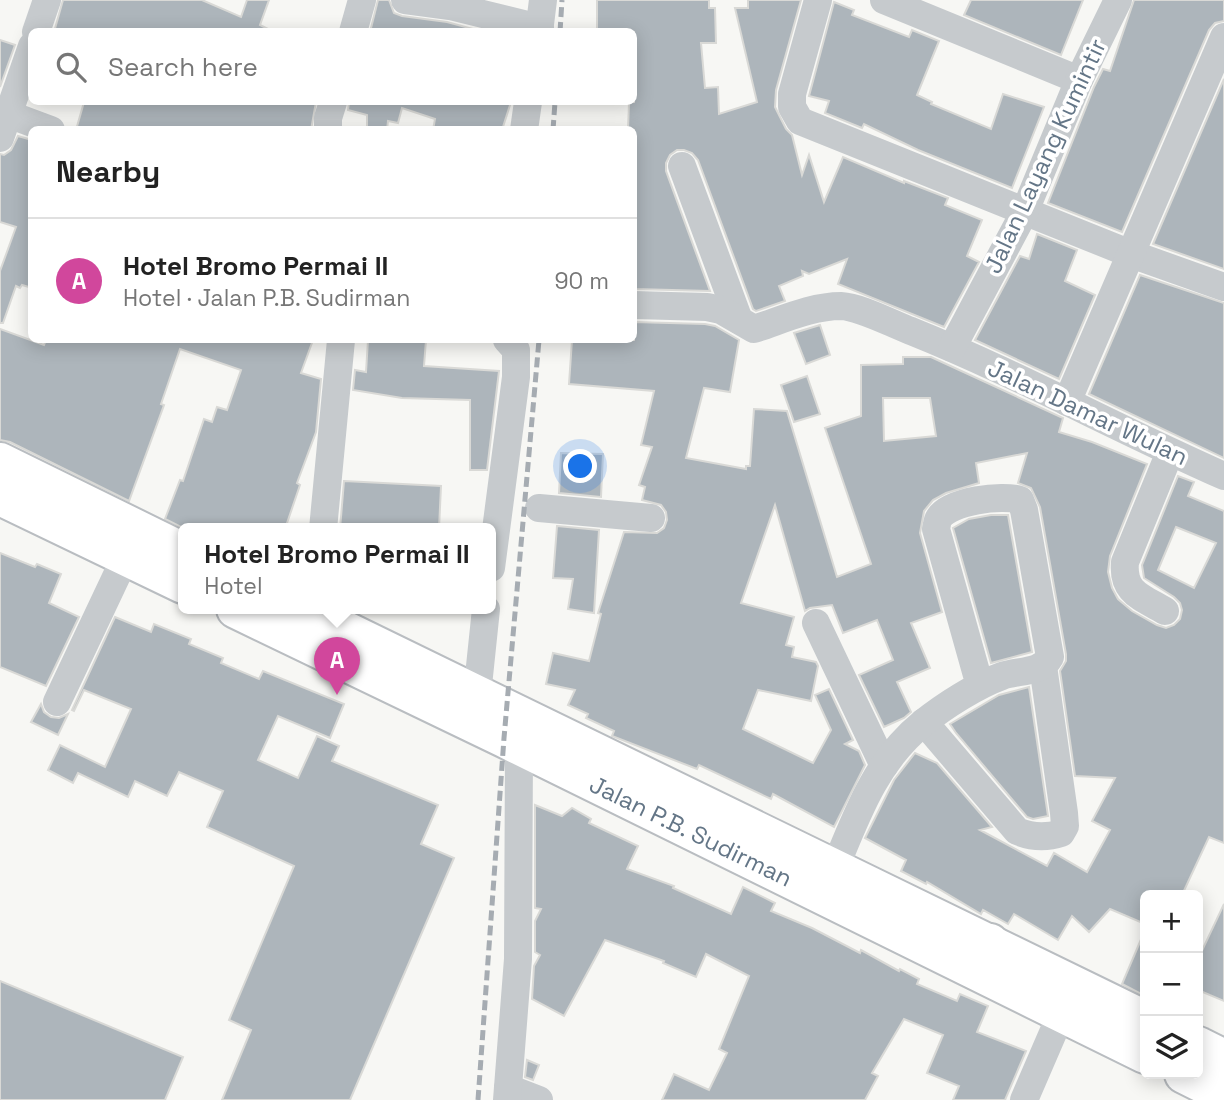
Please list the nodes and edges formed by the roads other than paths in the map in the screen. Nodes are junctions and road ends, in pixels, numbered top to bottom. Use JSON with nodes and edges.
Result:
{"nodes":[{"id":1,"x":47,"y":0,"type":"edge"},
{"id":2,"x":362,"y":0,"type":"edge"},
{"id":3,"x":405,"y":0,"type":"edge"},
{"id":4,"x":818,"y":0,"type":"edge"},
{"id":5,"x":884,"y":0,"type":"edge"},
{"id":6,"x":1118,"y":0,"type":"edge"},
{"id":7,"x":541,"y":20,"type":"edge"},
{"id":8,"x":37,"y":28,"type":"edge"},
{"id":9,"x":354,"y":28,"type":"edge"},
{"id":10,"x":1224,"y":37,"type":"edge"},
{"id":11,"x":28,"y":56,"type":"edge"},
{"id":12,"x":1079,"y":80,"type":"junction"},
{"id":13,"x":332,"y":105,"type":"edge"},
{"id":14,"x":528,"y":105,"type":"edge"},
{"id":15,"x":3,"y":121,"type":"edge"},
{"id":16,"x":30,"y":126,"type":"edge"},
{"id":17,"x":328,"y":126,"type":"edge"},
{"id":18,"x":525,"y":126,"type":"edge"},
{"id":19,"x":682,"y":166,"type":"dead end"},
{"id":20,"x":1025,"y":211,"type":"junction"},
{"id":21,"x":1130,"y":254,"type":"junction"},
{"id":22,"x":1224,"y":287,"type":"edge"},
{"id":23,"x":637,"y":305,"type":"edge"},
{"id":24,"x":739,"y":320,"type":"junction"},
{"id":25,"x":341,"y":343,"type":"edge"},
{"id":26,"x":510,"y":343,"type":"edge"},
{"id":27,"x":952,"y":348,"type":"junction"},
{"id":28,"x":1067,"y":402,"type":"junction"},
{"id":29,"x":1170,"y":452,"type":"junction"},
{"id":30,"x":0,"y":462,"type":"edge"},
{"id":31,"x":1224,"y":476,"type":"edge"},
{"id":32,"x":0,"y":496,"type":"edge"},
{"id":33,"x":539,"y":508,"type":"dead end"},
{"id":34,"x":651,"y":518,"type":"dead end"},
{"id":35,"x":324,"y":523,"type":"edge"},
{"id":36,"x":496,"y":530,"type":"edge"},
{"id":37,"x":178,"y":550,"type":"edge"},
{"id":38,"x":126,"y":556,"type":"junction"},
{"id":39,"x":178,"y":582,"type":"edge"},
{"id":40,"x":1165,"y":611,"type":"dead end"},
{"id":41,"x":246,"y":614,"type":"edge"},
{"id":42,"x":314,"y":614,"type":"edge"},
{"id":43,"x":485,"y":614,"type":"edge"},
{"id":44,"x":816,"y":623,"type":"dead end"},
{"id":45,"x":1043,"y":666,"type":"junction"},
{"id":46,"x":980,"y":686,"type":"junction"},
{"id":47,"x":477,"y":695,"type":"junction"},
{"id":48,"x":57,"y":702,"type":"dead end"},
{"id":49,"x":924,"y":722,"type":"junction"},
{"id":50,"x":519,"y":747,"type":"junction"},
{"id":51,"x":884,"y":766,"type":"junction"},
{"id":52,"x":835,"y":868,"type":"junction"},
{"id":53,"x":983,"y":956,"type":"junction"},
{"id":54,"x":1062,"y":1012,"type":"junction"},
{"id":55,"x":1140,"y":1018,"type":"edge"},
{"id":56,"x":1203,"y":1048,"type":"edge"},
{"id":57,"x":1140,"y":1051,"type":"edge"},
{"id":58,"x":1224,"y":1059,"type":"edge"},
{"id":59,"x":1194,"y":1079,"type":"edge"},
{"id":60,"x":508,"y":1094,"type":"edge"},
{"id":61,"x":1224,"y":1094,"type":"edge"},
{"id":62,"x":539,"y":1100,"type":"edge"},
{"id":63,"x":1024,"y":1100,"type":"edge"}],
"edges":[{"from":1,"to":8,"type":"street"},
{"from":2,"to":9,"type":"street"},
{"from":3,"to":7,"type":"street"},
{"from":4,"to":20,"type":"street"},
{"from":5,"to":12,"type":"street"},
{"from":6,"to":12,"type":"street","name":"Jalan Layang Kumintir"},
{"from":10,"to":21,"type":"street"},
{"from":11,"to":15,"type":"street"},
{"from":12,"to":20,"type":"street","name":"Jalan Layang Kumintir"},
{"from":13,"to":17,"type":"street"},
{"from":14,"to":18,"type":"street"},
{"from":15,"to":16,"type":"street"},
{"from":19,"to":24,"type":"street"},
{"from":20,"to":21,"type":"street"},
{"from":20,"to":27,"type":"street","name":"Jalan Layang Kumintir"},
{"from":21,"to":22,"type":"street"},
{"from":21,"to":28,"type":"street"},
{"from":23,"to":24,"type":"street","name":"Jalan Damar Wulan"},
{"from":24,"to":27,"type":"street","name":"Jalan Damar Wulan"},
{"from":25,"to":35,"type":"street"},
{"from":26,"to":36,"type":"street"},
{"from":27,"to":28,"type":"street","name":"Jalan Damar Wulan"},
{"from":28,"to":29,"type":"street","name":"Jalan Damar Wulan"},
{"from":29,"to":31,"type":"street","name":"Jalan Damar Wulan"},
{"from":29,"to":40,"type":"street"},
{"from":30,"to":37,"type":"main road"},
{"from":32,"to":38,"type":"main road"},
{"from":33,"to":34,"type":"street"},
{"from":38,"to":39,"type":"main road"},
{"from":38,"to":48,"type":"street"},
{"from":41,"to":50,"type":"main road","name":"Jalan P.B. Sudirman"},
{"from":42,"to":47,"type":"main road","name":"Jalan P.B. Sudirman"},
{"from":43,"to":47,"type":"street"},
{"from":44,"to":51,"type":"street"},
{"from":45,"to":46,"type":"street"},
{"from":45,"to":46,"type":"street"},
{"from":45,"to":49,"type":"street"},
{"from":46,"to":49,"type":"street"},
{"from":47,"to":52,"type":"main road","name":"Jalan P.B. Sudirman"},
{"from":49,"to":51,"type":"street"},
{"from":50,"to":53,"type":"main road","name":"Jalan P.B. Sudirman"},
{"from":50,"to":60,"type":"street"},
{"from":51,"to":52,"type":"street"},
{"from":52,"to":53,"type":"main road","name":"Jalan P.B. Sudirman"},
{"from":53,"to":54,"type":"main road","name":"Jalan P.B. Sudirman"},
{"from":53,"to":55,"type":"main road","name":"Jalan P.B. Sudirman"},
{"from":54,"to":57,"type":"main road","name":"Jalan P.B. Sudirman"},
{"from":54,"to":63,"type":"street"},
{"from":56,"to":58,"type":"main road"},
{"from":59,"to":61,"type":"main road"},
{"from":60,"to":62,"type":"street"}]}
